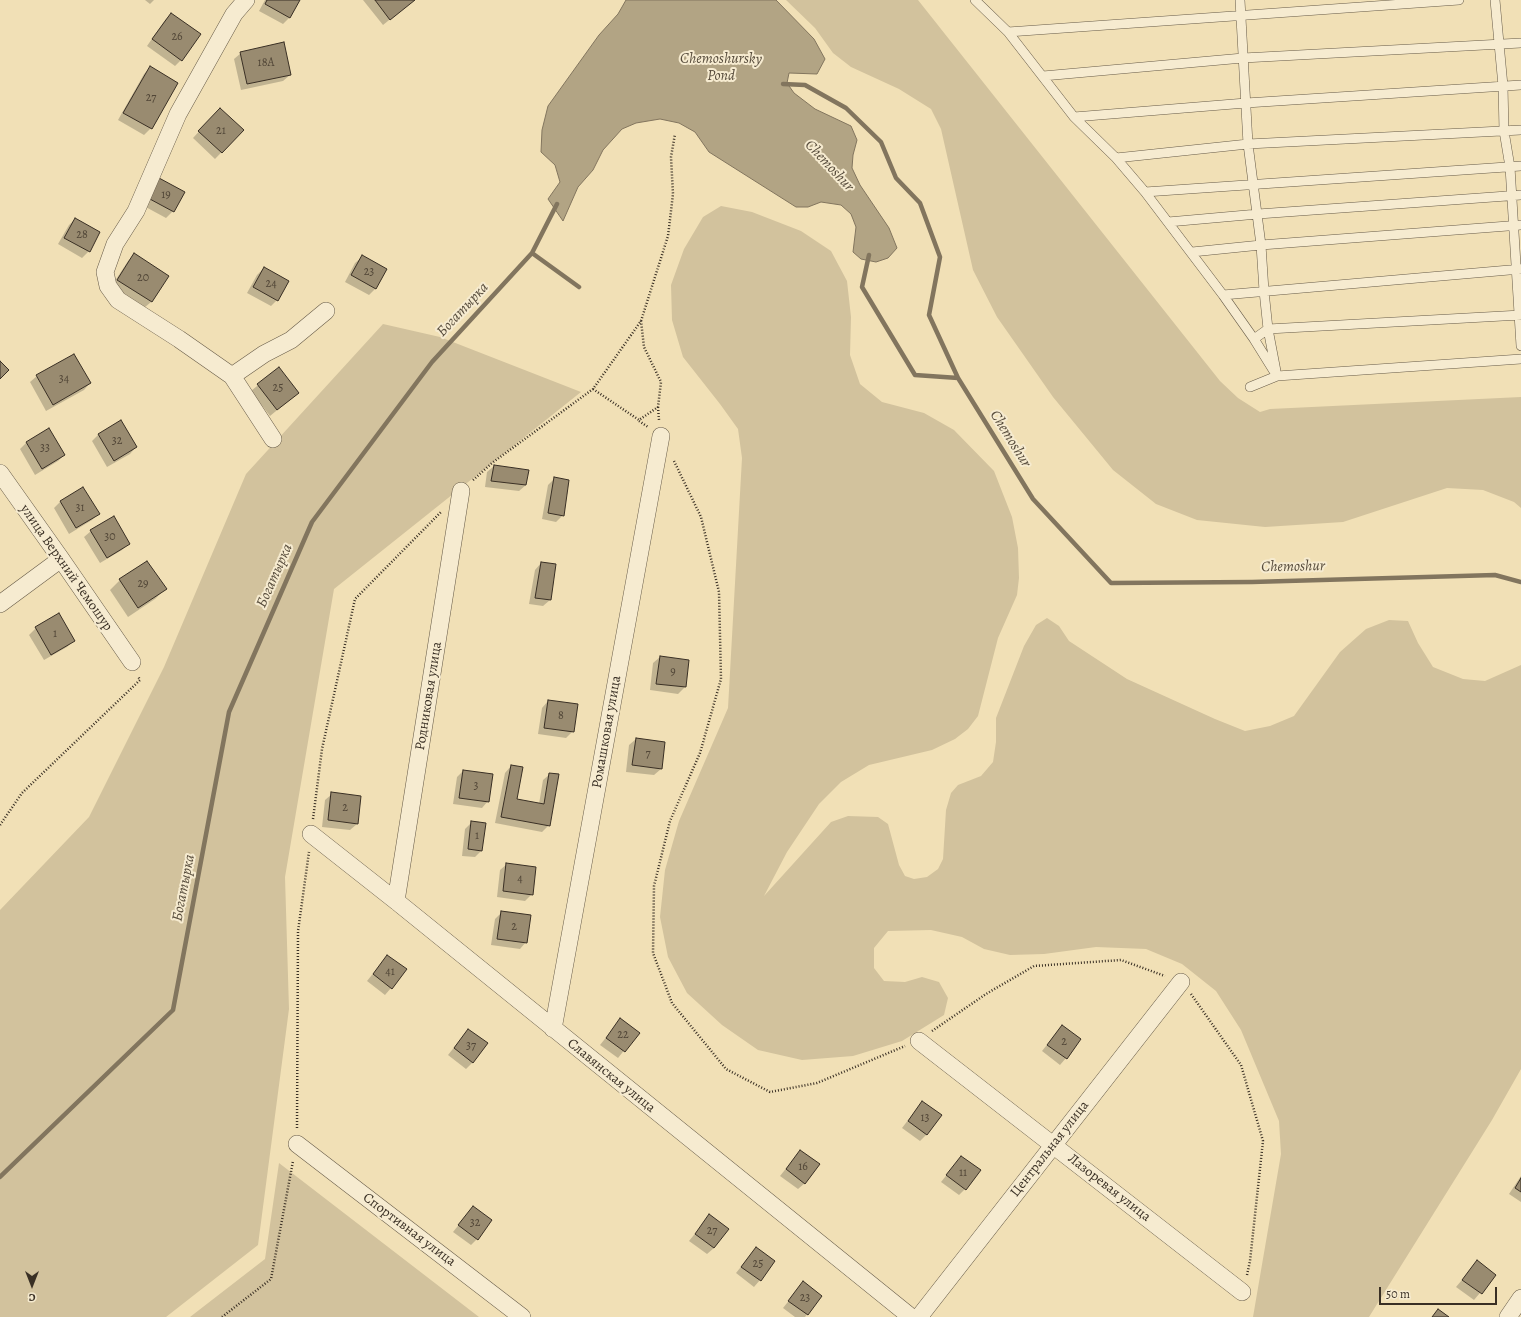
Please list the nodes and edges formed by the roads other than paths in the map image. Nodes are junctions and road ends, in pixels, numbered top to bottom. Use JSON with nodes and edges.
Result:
{"nodes":[{"id":1,"x":246,"y":0,"type":"edge"},
{"id":2,"x":975,"y":0,"type":"edge"},
{"id":3,"x":1240,"y":0,"type":"edge"},
{"id":4,"x":1459,"y":0,"type":"edge"},
{"id":5,"x":1496,"y":0,"type":"edge"},
{"id":6,"x":1241,"y":16,"type":"junction"},
{"id":7,"x":1008,"y":32,"type":"junction"},
{"id":8,"x":1521,"y":43,"type":"edge"},
{"id":9,"x":1499,"y":44,"type":"junction"},
{"id":10,"x":1243,"y":58,"type":"junction"},
{"id":11,"x":1043,"y":76,"type":"junction"},
{"id":12,"x":1521,"y":85,"type":"edge"},
{"id":13,"x":1503,"y":86,"type":"junction"},
{"id":14,"x":1246,"y":103,"type":"junction"},
{"id":15,"x":1074,"y":117,"type":"junction"},
{"id":16,"x":1521,"y":130,"type":"edge"},
{"id":17,"x":1504,"y":131,"type":"junction"},
{"id":18,"x":1248,"y":144,"type":"junction"},
{"id":19,"x":1116,"y":158,"type":"junction"},
{"id":20,"x":1521,"y":166,"type":"edge"},
{"id":21,"x":1510,"y":167,"type":"junction"},
{"id":22,"x":1255,"y":185,"type":"junction"},
{"id":23,"x":1145,"y":192,"type":"junction"},
{"id":24,"x":1516,"y":196,"type":"edge"},
{"id":25,"x":1258,"y":214,"type":"junction"},
{"id":26,"x":1168,"y":222,"type":"junction"},
{"id":27,"x":1517,"y":225,"type":"edge"},
{"id":28,"x":1261,"y":245,"type":"junction"},
{"id":29,"x":1192,"y":252,"type":"junction"},
{"id":30,"x":1519,"y":269,"type":"edge"},
{"id":31,"x":1264,"y":290,"type":"junction"},
{"id":32,"x":1223,"y":295,"type":"junction"},
{"id":33,"x":326,"y":311,"type":"dead end"},
{"id":34,"x":1520,"y":315,"type":"edge"},
{"id":35,"x":1268,"y":329,"type":"junction"},
{"id":36,"x":1254,"y":339,"type":"junction"},
{"id":37,"x":1521,"y":346,"type":"edge"},
{"id":38,"x":1521,"y":359,"type":"edge"},
{"id":39,"x":232,"y":376,"type":"junction"},
{"id":40,"x":1277,"y":376,"type":"junction"},
{"id":41,"x":1250,"y":387,"type":"dead end"},
{"id":42,"x":661,"y":436,"type":"road end"},
{"id":43,"x":273,"y":439,"type":"dead end"},
{"id":44,"x":0,"y":474,"type":"edge"},
{"id":45,"x":461,"y":491,"type":"dead end"},
{"id":46,"x":61,"y":559,"type":"junction"},
{"id":47,"x":0,"y":604,"type":"edge"},
{"id":48,"x":132,"y":662,"type":"road end"},
{"id":49,"x":311,"y":834,"type":"dead end"},
{"id":50,"x":396,"y":901,"type":"junction"},
{"id":51,"x":1181,"y":982,"type":"road end"},
{"id":52,"x":553,"y":1029,"type":"junction"},
{"id":53,"x":919,"y":1041,"type":"road end"},
{"id":54,"x":296,"y":1144,"type":"dead end"},
{"id":55,"x":1053,"y":1145,"type":"junction"},
{"id":56,"x":1242,"y":1292,"type":"road end"},
{"id":57,"x":1521,"y":1298,"type":"edge"},
{"id":58,"x":522,"y":1317,"type":"edge"},
{"id":59,"x":911,"y":1317,"type":"edge"},
{"id":60,"x":919,"y":1317,"type":"edge"},
{"id":61,"x":1508,"y":1317,"type":"edge"}],
"edges":[{"from":1,"to":39,"type":"street"},
{"from":2,"to":7,"type":"lane"},
{"from":3,"to":6,"type":"lane"},
{"from":4,"to":6,"type":"lane"},
{"from":5,"to":9,"type":"lane"},
{"from":6,"to":7,"type":"lane"},
{"from":6,"to":10,"type":"lane"},
{"from":7,"to":11,"type":"lane"},
{"from":8,"to":9,"type":"lane"},
{"from":9,"to":10,"type":"lane"},
{"from":9,"to":13,"type":"lane"},
{"from":10,"to":11,"type":"lane"},
{"from":10,"to":14,"type":"lane"},
{"from":11,"to":15,"type":"lane"},
{"from":12,"to":13,"type":"lane"},
{"from":13,"to":14,"type":"lane"},
{"from":13,"to":17,"type":"lane"},
{"from":14,"to":15,"type":"lane"},
{"from":14,"to":18,"type":"lane"},
{"from":15,"to":19,"type":"lane"},
{"from":16,"to":17,"type":"lane"},
{"from":17,"to":18,"type":"lane"},
{"from":17,"to":21,"type":"lane"},
{"from":18,"to":19,"type":"lane"},
{"from":18,"to":22,"type":"lane"},
{"from":19,"to":23,"type":"lane"},
{"from":20,"to":21,"type":"lane"},
{"from":21,"to":22,"type":"lane"},
{"from":21,"to":24,"type":"lane"},
{"from":22,"to":23,"type":"lane"},
{"from":22,"to":25,"type":"lane"},
{"from":23,"to":26,"type":"lane"},
{"from":24,"to":25,"type":"lane"},
{"from":24,"to":27,"type":"lane"},
{"from":25,"to":26,"type":"lane"},
{"from":25,"to":28,"type":"lane"},
{"from":26,"to":29,"type":"lane"},
{"from":27,"to":28,"type":"lane"},
{"from":27,"to":30,"type":"lane"},
{"from":28,"to":29,"type":"lane"},
{"from":28,"to":31,"type":"lane"},
{"from":29,"to":32,"type":"lane"},
{"from":30,"to":31,"type":"lane"},
{"from":30,"to":34,"type":"lane"},
{"from":31,"to":32,"type":"lane"},
{"from":31,"to":35,"type":"lane"},
{"from":32,"to":36,"type":"lane"},
{"from":33,"to":39,"type":"street"},
{"from":34,"to":35,"type":"lane"},
{"from":34,"to":37,"type":"lane"},
{"from":35,"to":36,"type":"lane"},
{"from":35,"to":40,"type":"lane"},
{"from":36,"to":40,"type":"lane"},
{"from":38,"to":40,"type":"lane"},
{"from":39,"to":43,"type":"street"},
{"from":40,"to":41,"type":"lane"},
{"from":42,"to":52,"type":"street","name":"Ромашковая улица"},
{"from":44,"to":46,"type":"street","name":"улица Верхний Чемошур"},
{"from":45,"to":50,"type":"street","name":"Родниковая улица"},
{"from":46,"to":47,"type":"street"},
{"from":46,"to":48,"type":"street","name":"улица Верхний Чемошур"},
{"from":49,"to":50,"type":"street","name":"Славянская улица"},
{"from":50,"to":52,"type":"street","name":"Славянская улица"},
{"from":51,"to":55,"type":"street","name":"Центральная улица"},
{"from":52,"to":59,"type":"street","name":"Славянская улица"},
{"from":53,"to":55,"type":"street","name":"Лазоревая улица"},
{"from":54,"to":58,"type":"street","name":"Спортивная улица"},
{"from":55,"to":56,"type":"street","name":"Лазоревая улица"},
{"from":55,"to":60,"type":"street","name":"Центральная улица"},
{"from":57,"to":61,"type":"street"}]}
